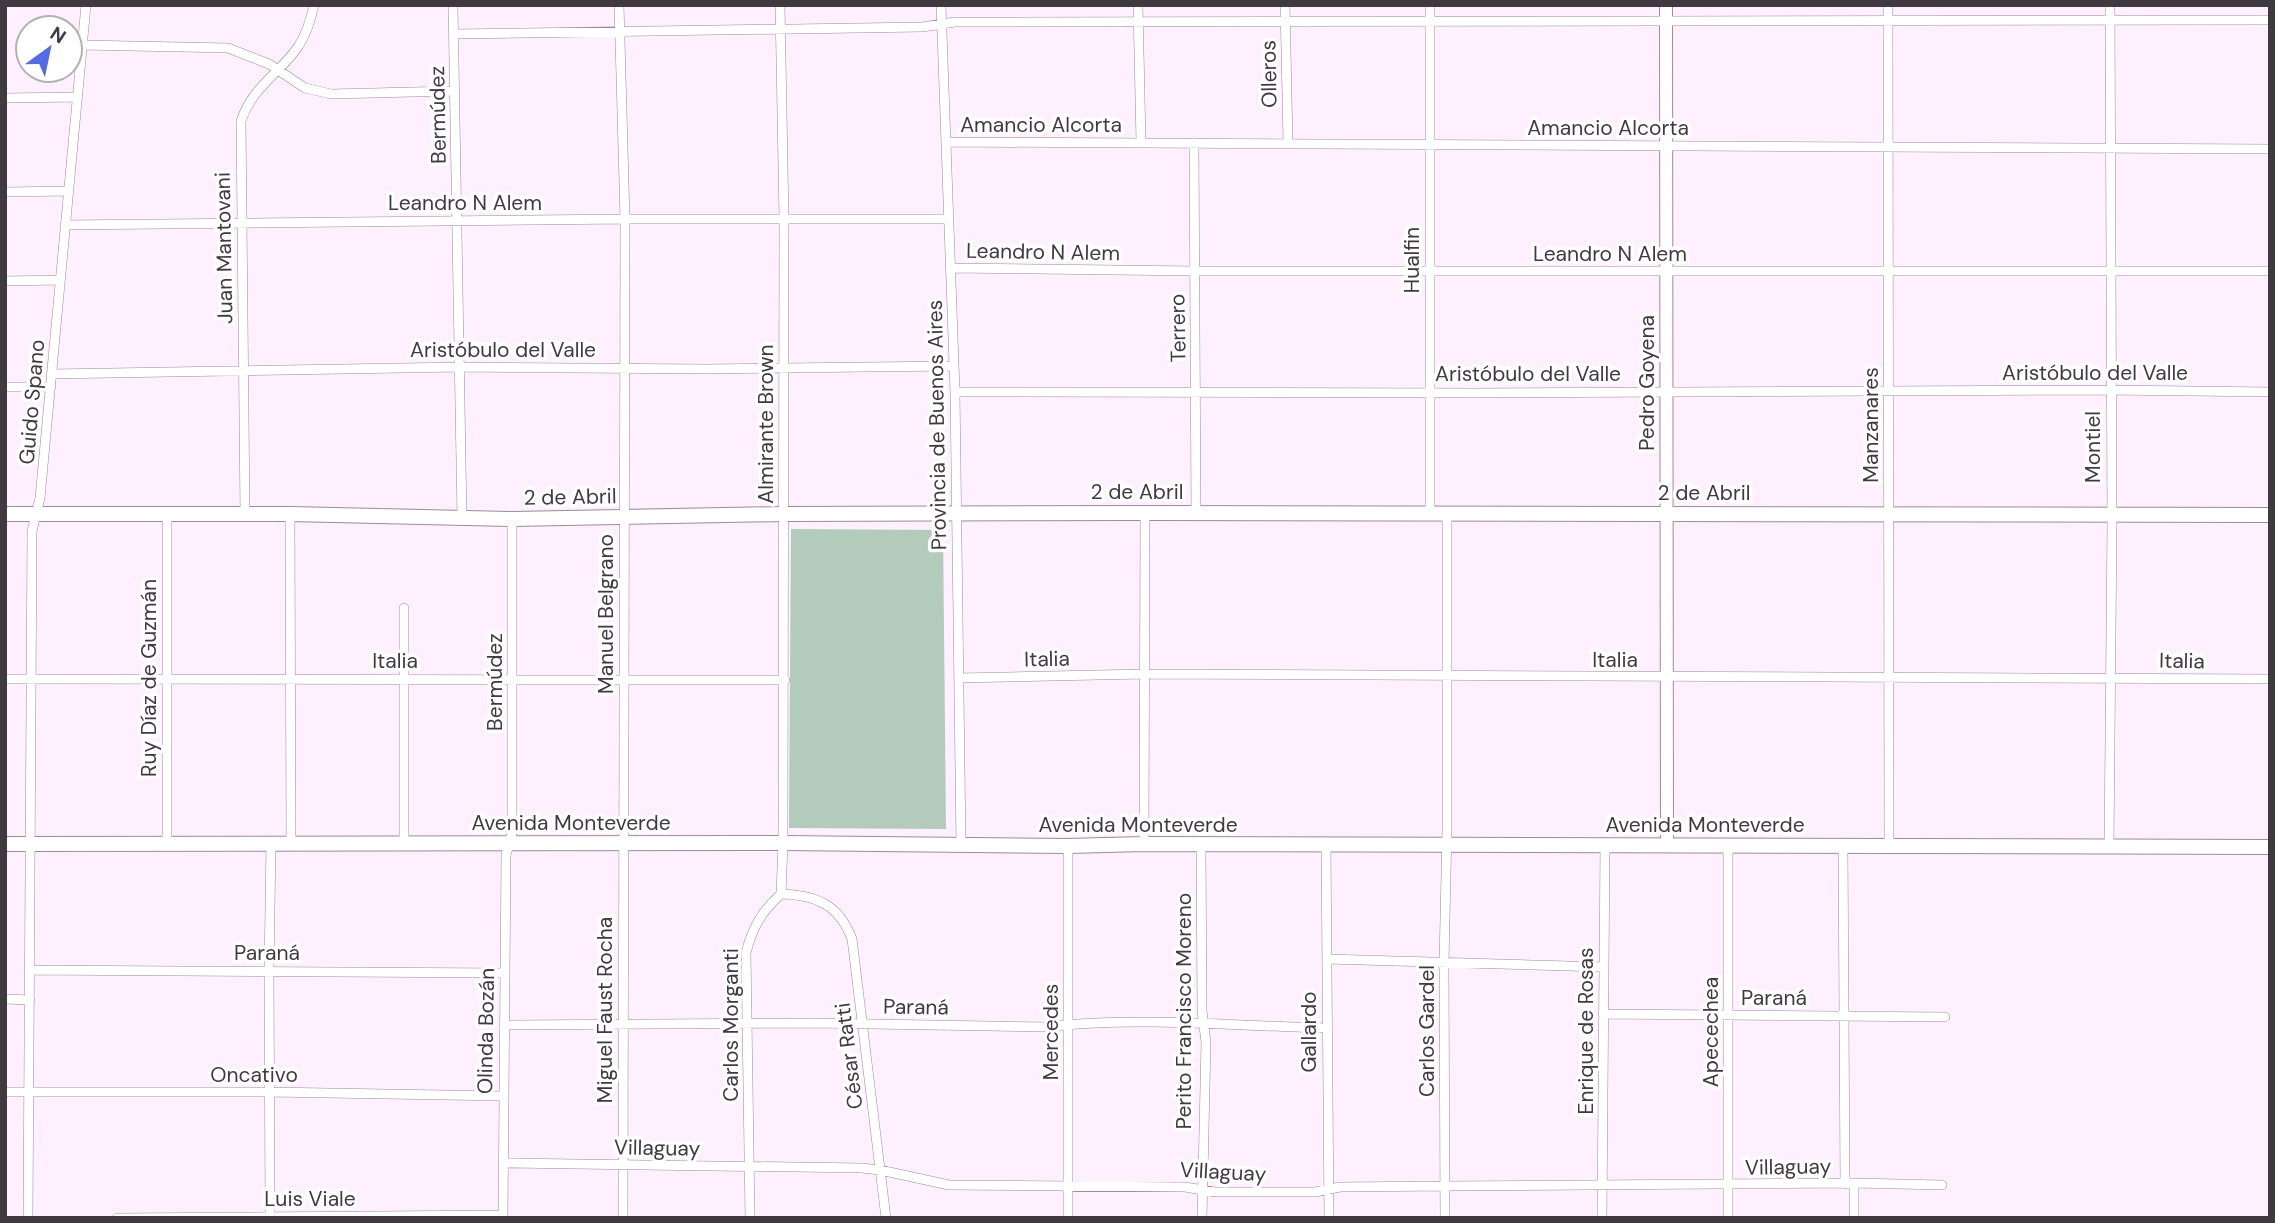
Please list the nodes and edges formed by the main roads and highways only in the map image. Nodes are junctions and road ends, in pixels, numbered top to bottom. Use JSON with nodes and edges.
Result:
{"nodes":[{"id":1,"x":5,"y":514,"type":"edge"},
{"id":2,"x":2270,"y":515,"type":"edge"},
{"id":3,"x":5,"y":844,"type":"edge"},
{"id":4,"x":2270,"y":847,"type":"edge"}],
"edges":[{"from":1,"to":2,"type":"main road","name":"2 de Abril"},
{"from":3,"to":4,"type":"main road","name":"Avenida Monteverde"}]}
